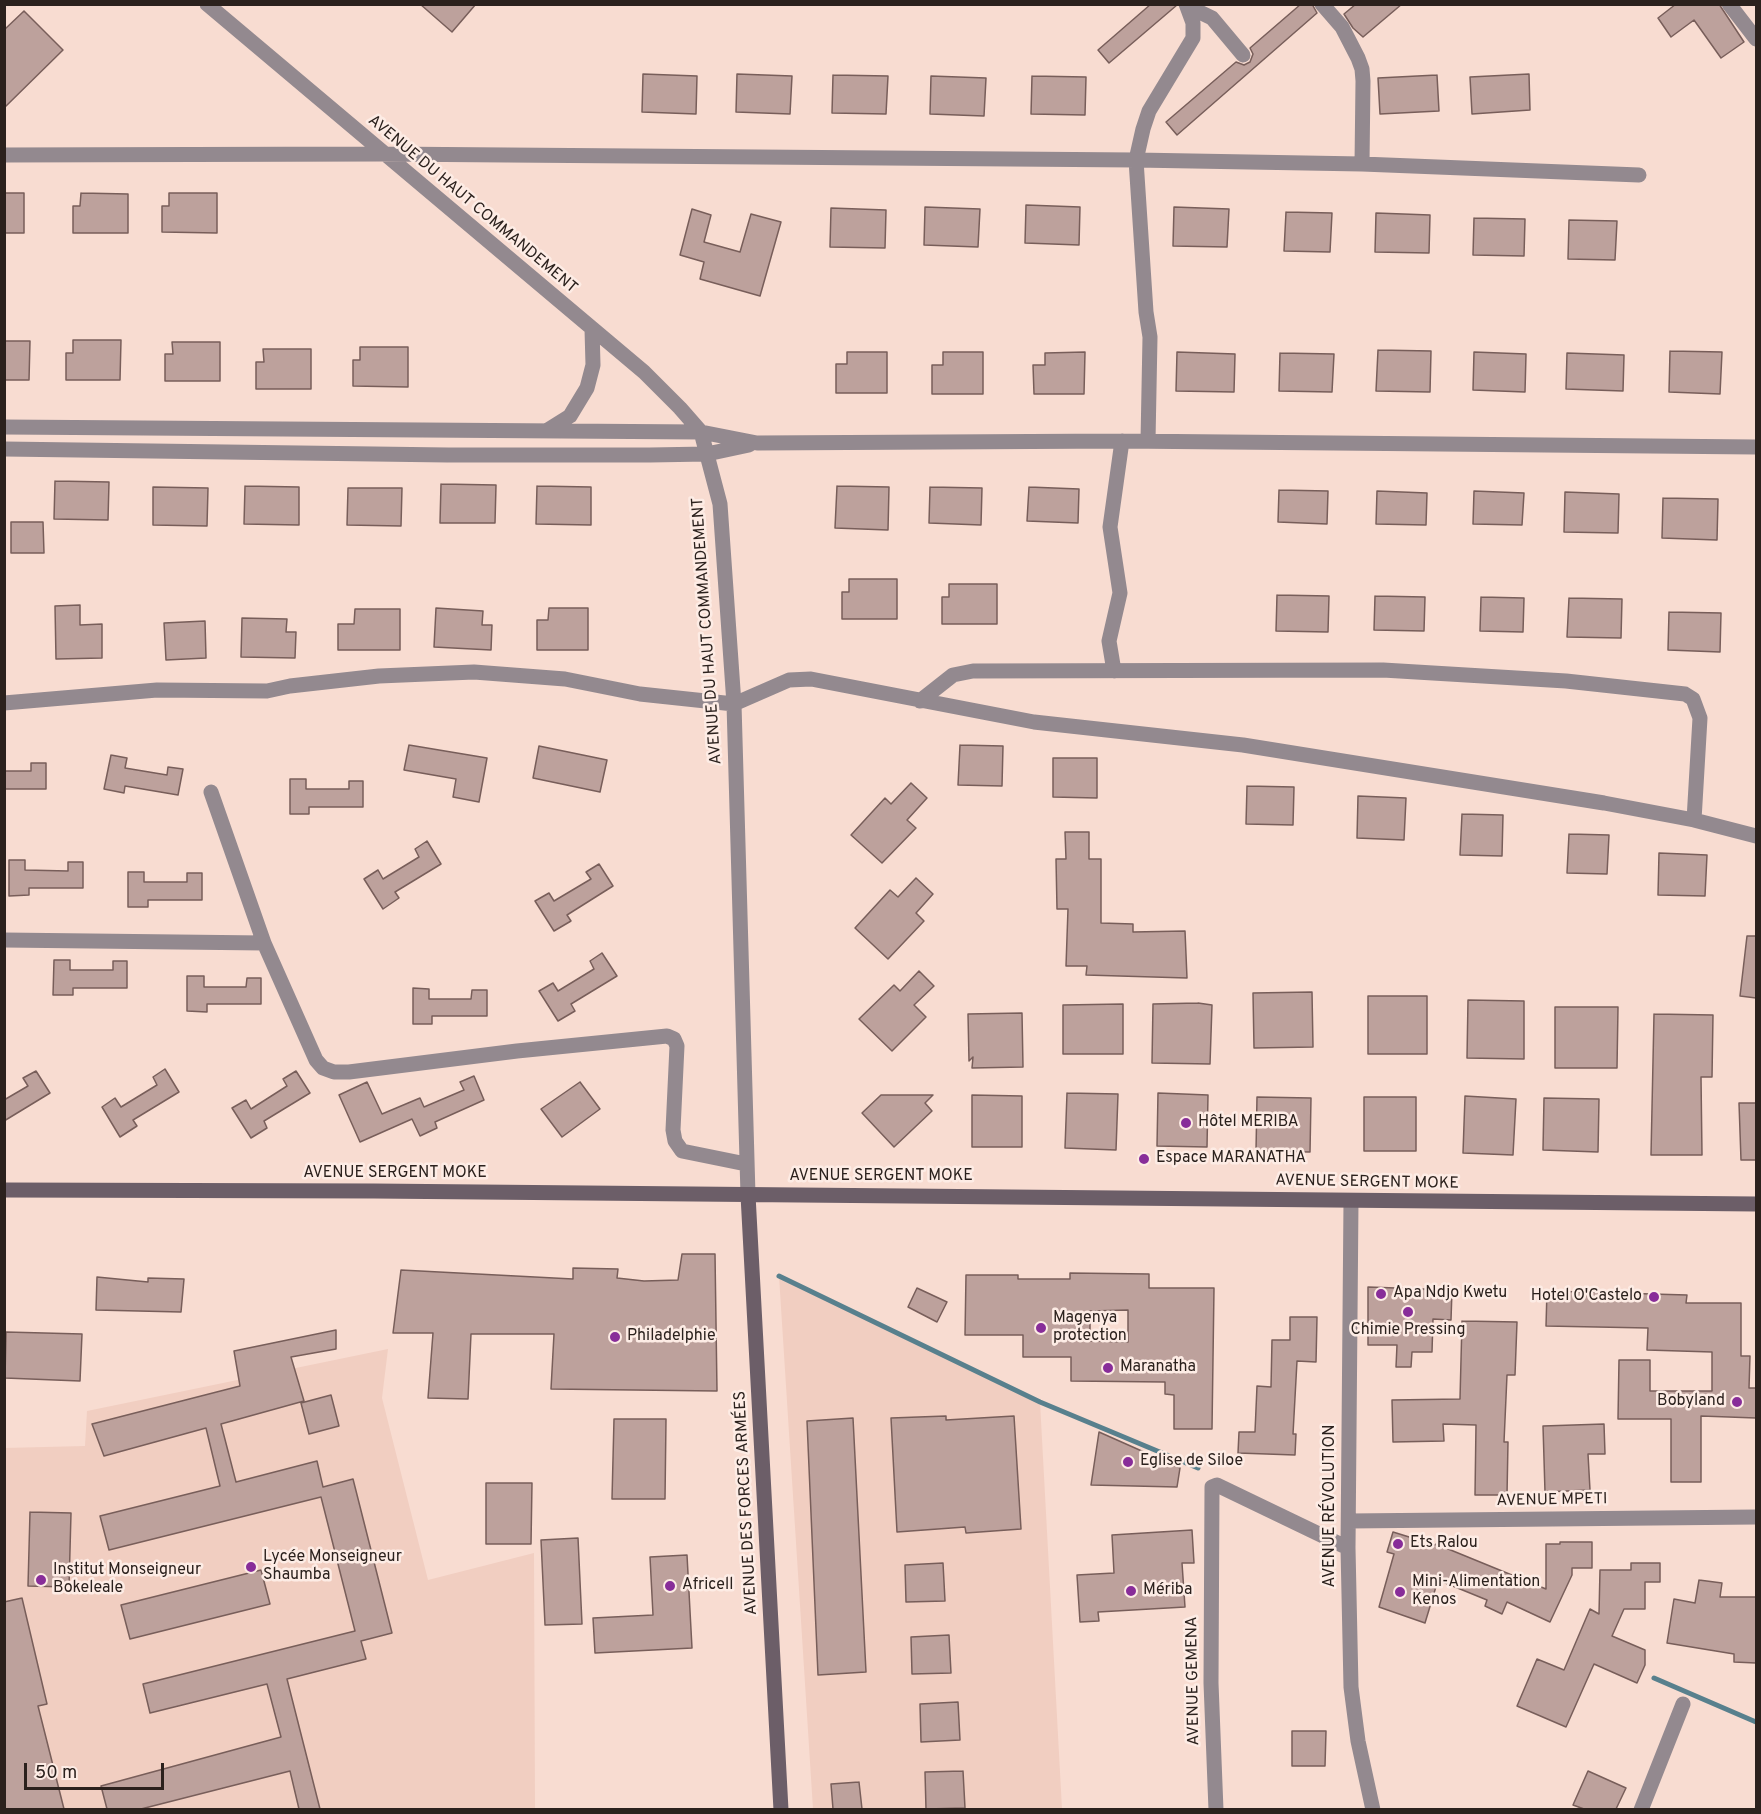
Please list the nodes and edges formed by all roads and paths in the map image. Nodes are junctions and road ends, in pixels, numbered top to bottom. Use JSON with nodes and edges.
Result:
{"nodes":[{"id":1,"x":207,"y":4,"type":"edge"},
{"id":2,"x":1322,"y":4,"type":"edge"},
{"id":3,"x":1729,"y":4,"type":"edge"},
{"id":4,"x":1187,"y":5,"type":"edge"},
{"id":5,"x":1755,"y":37,"type":"edge"},
{"id":6,"x":1243,"y":55,"type":"dead end"},
{"id":7,"x":382,"y":154,"type":"junction"},
{"id":8,"x":4,"y":155,"type":"edge"},
{"id":9,"x":1136,"y":160,"type":"junction"},
{"id":10,"x":1362,"y":164,"type":"junction"},
{"id":11,"x":1639,"y":175,"type":"dead end"},
{"id":12,"x":592,"y":329,"type":"junction"},
{"id":13,"x":4,"y":427,"type":"edge"},
{"id":14,"x":546,"y":431,"type":"junction"},
{"id":15,"x":701,"y":432,"type":"junction"},
{"id":16,"x":1122,"y":441,"type":"junction"},
{"id":17,"x":1148,"y":441,"type":"junction"},
{"id":18,"x":758,"y":442,"type":"junction"},
{"id":19,"x":1756,"y":447,"type":"edge"},
{"id":20,"x":4,"y":449,"type":"edge"},
{"id":21,"x":707,"y":454,"type":"junction"},
{"id":22,"x":1113,"y":670,"type":"junction"},
{"id":23,"x":920,"y":701,"type":"junction"},
{"id":24,"x":4,"y":703,"type":"edge"},
{"id":25,"x":734,"y":704,"type":"junction"},
{"id":26,"x":211,"y":792,"type":"dead end"},
{"id":27,"x":1694,"y":820,"type":"junction"},
{"id":28,"x":1756,"y":836,"type":"edge"},
{"id":29,"x":4,"y":940,"type":"edge"},
{"id":30,"x":264,"y":943,"type":"junction"},
{"id":31,"x":746,"y":1164,"type":"junction"},
{"id":32,"x":4,"y":1190,"type":"edge"},
{"id":33,"x":748,"y":1195,"type":"junction"},
{"id":34,"x":1351,"y":1201,"type":"junction"},
{"id":35,"x":1756,"y":1204,"type":"edge"},
{"id":36,"x":1756,"y":1517,"type":"edge"},
{"id":37,"x":1349,"y":1521,"type":"junction"},
{"id":38,"x":1348,"y":1548,"type":"junction"},
{"id":39,"x":1683,"y":1704,"type":"dead end"},
{"id":40,"x":781,"y":1809,"type":"edge"},
{"id":41,"x":1216,"y":1809,"type":"edge"},
{"id":42,"x":1373,"y":1809,"type":"edge"},
{"id":43,"x":1641,"y":1809,"type":"edge"}],
"edges":[{"from":1,"to":7,"type":"street","name":"AVENUE DU HAUT COMMANDEMENT"},
{"from":2,"to":10,"type":"street"},
{"from":3,"to":5,"type":"street"},
{"from":4,"to":6,"type":"street"},
{"from":4,"to":9,"type":"street"},
{"from":7,"to":8,"type":"street"},
{"from":7,"to":9,"type":"street"},
{"from":7,"to":12,"type":"street","name":"AVENUE DU HAUT COMMANDEMENT"},
{"from":9,"to":10,"type":"street"},
{"from":9,"to":17,"type":"street"},
{"from":10,"to":11,"type":"street"},
{"from":12,"to":14,"type":"street"},
{"from":12,"to":15,"type":"street","name":"AVENUE DU HAUT COMMANDEMENT"},
{"from":13,"to":14,"type":"street"},
{"from":14,"to":15,"type":"street"},
{"from":15,"to":18,"type":"street"},
{"from":15,"to":21,"type":"street","name":"AVENUE DU HAUT COMMANDEMENT"},
{"from":16,"to":17,"type":"street"},
{"from":16,"to":18,"type":"street"},
{"from":16,"to":22,"type":"street"},
{"from":17,"to":19,"type":"street"},
{"from":18,"to":21,"type":"street"},
{"from":20,"to":21,"type":"street"},
{"from":21,"to":25,"type":"street","name":"AVENUE DU HAUT COMMANDEMENT"},
{"from":22,"to":23,"type":"street"},
{"from":22,"to":27,"type":"street"},
{"from":23,"to":25,"type":"street"},
{"from":23,"to":27,"type":"street"},
{"from":24,"to":25,"type":"street"},
{"from":25,"to":31,"type":"street","name":"AVENUE DU HAUT COMMANDEMENT"},
{"from":26,"to":30,"type":"street"},
{"from":27,"to":28,"type":"street"},
{"from":29,"to":30,"type":"street"},
{"from":30,"to":31,"type":"street"},
{"from":31,"to":33,"type":"street","name":"AVENUE DU HAUT COMMANDEMENT"},
{"from":32,"to":33,"type":"main road","name":"AVENUE SERGENT MOKE"},
{"from":33,"to":34,"type":"main road","name":"AVENUE SERGENT MOKE"},
{"from":33,"to":40,"type":"main road","name":"AVENUE DES FORCES ARMÉES"},
{"from":34,"to":35,"type":"main road","name":"AVENUE SERGENT MOKE"},
{"from":34,"to":37,"type":"street","name":"AVENUE RÉVOLUTION"},
{"from":36,"to":37,"type":"street","name":"AVENUE MPETI"},
{"from":37,"to":38,"type":"street","name":"AVENUE RÉVOLUTION"},
{"from":38,"to":41,"type":"street","name":"AVENUE GEMENA"},
{"from":38,"to":42,"type":"street","name":"AVENUE RÉVOLUTION"},
{"from":39,"to":43,"type":"street"}]}
